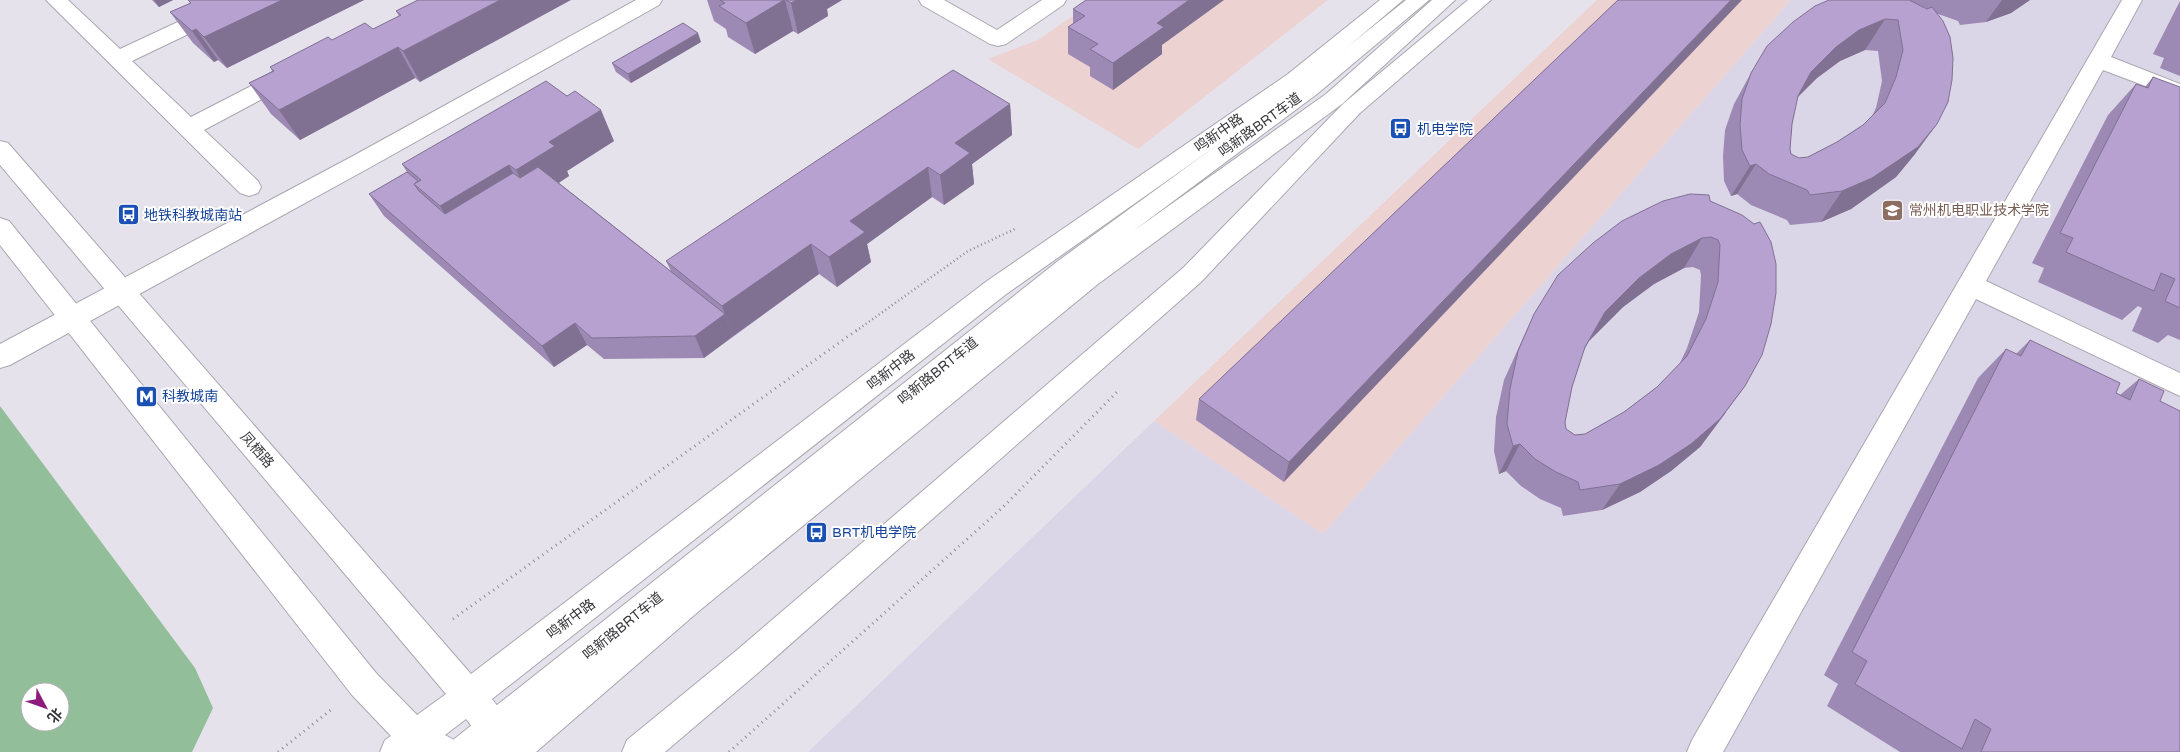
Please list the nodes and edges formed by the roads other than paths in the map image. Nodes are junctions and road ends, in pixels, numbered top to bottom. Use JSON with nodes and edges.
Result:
{"nodes":[{"id":1,"x":56,"y":0,"type":"edge"},
{"id":2,"x":242,"y":0,"type":"edge"},
{"id":3,"x":652,"y":0,"type":"edge"},
{"id":4,"x":929,"y":0,"type":"edge"},
{"id":5,"x":1056,"y":0,"type":"edge"},
{"id":6,"x":1393,"y":0,"type":"edge"},
{"id":7,"x":1419,"y":0,"type":"edge"},
{"id":8,"x":1445,"y":0,"type":"edge"},
{"id":9,"x":1481,"y":0,"type":"edge"},
{"id":10,"x":2132,"y":0,"type":"edge"},
{"id":11,"x":117,"y":59,"type":"junction"},
{"id":12,"x":2098,"y":60,"type":"junction"},
{"id":13,"x":303,"y":68,"type":"edge"},
{"id":14,"x":2180,"y":92,"type":"edge"},
{"id":15,"x":188,"y":128,"type":"junction"},
{"id":16,"x":0,"y":149,"type":"edge"},
{"id":17,"x":249,"y":187,"type":"dead end"},
{"id":18,"x":0,"y":227,"type":"edge"},
{"id":19,"x":1970,"y":285,"type":"junction"},
{"id":20,"x":120,"y":291,"type":"junction"},
{"id":21,"x":72,"y":317,"type":"junction"},
{"id":22,"x":0,"y":357,"type":"edge"},
{"id":23,"x":2180,"y":385,"type":"edge"},
{"id":24,"x":468,"y":697,"type":"junction"},
{"id":25,"x":495,"y":728,"type":"junction"},
{"id":26,"x":418,"y":747,"type":"edge"},
{"id":27,"x":465,"y":752,"type":"edge"},
{"id":28,"x":511,"y":752,"type":"edge"},
{"id":29,"x":639,"y":752,"type":"edge"},
{"id":30,"x":1704,"y":752,"type":"edge"}],
"edges":[{"from":1,"to":11,"type":"main road"},
{"from":2,"to":11,"type":"main road"},
{"from":3,"to":20,"type":"main road"},
{"from":4,"to":5,"type":"main road"},
{"from":6,"to":24,"type":"main road","name":"鸣新中路"},
{"from":7,"to":25,"type":"main road","name":"鸣新路BRT车道"},
{"from":8,"to":28,"type":"main road","name":"鸣新路BRT车道"},
{"from":9,"to":29,"type":"main road"},
{"from":10,"to":12,"type":"main road"},
{"from":11,"to":15,"type":"main road"},
{"from":12,"to":14,"type":"main road"},
{"from":12,"to":19,"type":"main road"},
{"from":13,"to":15,"type":"main road"},
{"from":15,"to":17,"type":"main road"},
{"from":16,"to":20,"type":"main road","name":"凤栖路"},
{"from":18,"to":21,"type":"main road"},
{"from":19,"to":23,"type":"main road"},
{"from":19,"to":30,"type":"main road"},
{"from":20,"to":21,"type":"main road"},
{"from":20,"to":24,"type":"main road","name":"凤栖路"},
{"from":21,"to":22,"type":"main road"},
{"from":21,"to":26,"type":"main road"},
{"from":24,"to":25,"type":"main road","name":"凤栖路"},
{"from":24,"to":26,"type":"main road","name":"鸣新中路"},
{"from":25,"to":27,"type":"main road","name":"鸣新路BRT车道"},
{"from":25,"to":28,"type":"main road","name":"凤栖路"}]}
